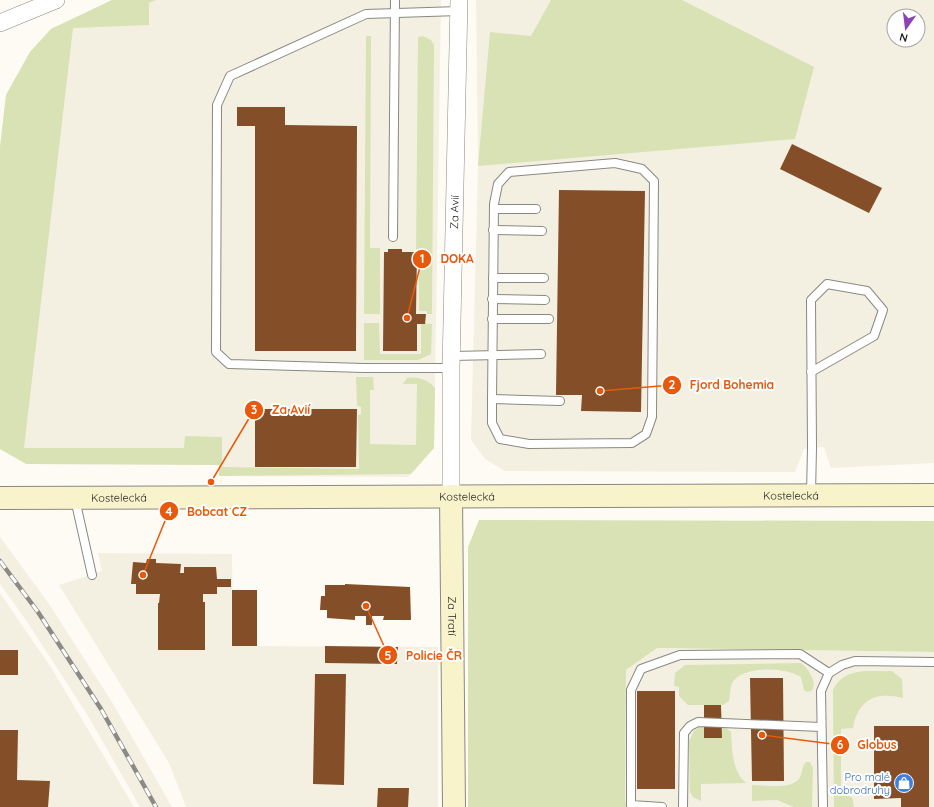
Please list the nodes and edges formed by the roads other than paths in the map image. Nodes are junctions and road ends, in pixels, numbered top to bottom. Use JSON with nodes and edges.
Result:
{"nodes":[{"id":1,"x":56,"y":0,"type":"edge"},
{"id":2,"x":395,"y":0,"type":"edge"},
{"id":3,"x":459,"y":5,"type":"edge"},
{"id":4,"x":395,"y":14,"type":"junction"},
{"id":5,"x":0,"y":23,"type":"edge"},
{"id":6,"x":494,"y":209,"type":"junction"},
{"id":7,"x":536,"y":209,"type":"dead end"},
{"id":8,"x":493,"y":230,"type":"junction"},
{"id":9,"x":542,"y":231,"type":"dead end"},
{"id":10,"x":393,"y":236,"type":"dead end"},
{"id":11,"x":493,"y":278,"type":"junction"},
{"id":12,"x":544,"y":278,"type":"dead end"},
{"id":13,"x":492,"y":299,"type":"junction"},
{"id":14,"x":545,"y":300,"type":"dead end"},
{"id":15,"x":492,"y":319,"type":"junction"},
{"id":16,"x":549,"y":319,"type":"dead end"},
{"id":17,"x":541,"y":354,"type":"dead end"},
{"id":18,"x":491,"y":357,"type":"junction"},
{"id":19,"x":452,"y":362,"type":"junction"},
{"id":20,"x":811,"y":372,"type":"junction"},
{"id":21,"x":492,"y":399,"type":"junction"},
{"id":22,"x":560,"y":401,"type":"dead end"},
{"id":23,"x":934,"y":494,"type":"edge"},
{"id":24,"x":4,"y":495,"type":"edge"},
{"id":25,"x":810,"y":495,"type":"junction"},
{"id":26,"x":451,"y":496,"type":"junction"},
{"id":27,"x":75,"y":498,"type":"junction"},
{"id":28,"x":92,"y":575,"type":"dead end"},
{"id":29,"x":934,"y":662,"type":"edge"},
{"id":30,"x":829,"y":673,"type":"junction"},
{"id":31,"x":821,"y":727,"type":"junction"},
{"id":32,"x":454,"y":807,"type":"edge"},
{"id":33,"x":662,"y":807,"type":"edge"},
{"id":34,"x":683,"y":807,"type":"edge"},
{"id":35,"x":823,"y":807,"type":"edge"}],
"edges":[{"from":1,"to":5,"type":"street"},
{"from":2,"to":4,"type":"lane"},
{"from":3,"to":4,"type":"lane"},
{"from":3,"to":19,"type":"street","name":"Za Avií"},
{"from":4,"to":10,"type":"lane"},
{"from":4,"to":19,"type":"lane"},
{"from":6,"to":7,"type":"lane"},
{"from":6,"to":8,"type":"lane"},
{"from":6,"to":21,"type":"lane"},
{"from":8,"to":9,"type":"lane"},
{"from":8,"to":11,"type":"lane"},
{"from":11,"to":12,"type":"lane"},
{"from":11,"to":13,"type":"lane"},
{"from":13,"to":14,"type":"lane"},
{"from":13,"to":15,"type":"lane"},
{"from":15,"to":16,"type":"lane"},
{"from":15,"to":18,"type":"lane"},
{"from":17,"to":18,"type":"lane"},
{"from":18,"to":19,"type":"lane"},
{"from":18,"to":21,"type":"lane"},
{"from":19,"to":26,"type":"street","name":"Za Avií"},
{"from":20,"to":20,"type":"lane"},
{"from":20,"to":25,"type":"lane"},
{"from":21,"to":22,"type":"lane"},
{"from":23,"to":25,"type":"street","name":"Kostelecká"},
{"from":24,"to":27,"type":"street","name":"Kostelecká"},
{"from":25,"to":26,"type":"street","name":"Kostelecká"},
{"from":26,"to":27,"type":"street","name":"Kostelecká"},
{"from":26,"to":32,"type":"street","name":"Za Tratí"},
{"from":27,"to":28,"type":"lane"},
{"from":29,"to":30,"type":"lane"},
{"from":30,"to":31,"type":"lane"},
{"from":30,"to":33,"type":"lane"},
{"from":31,"to":34,"type":"lane"},
{"from":31,"to":35,"type":"lane"}]}
